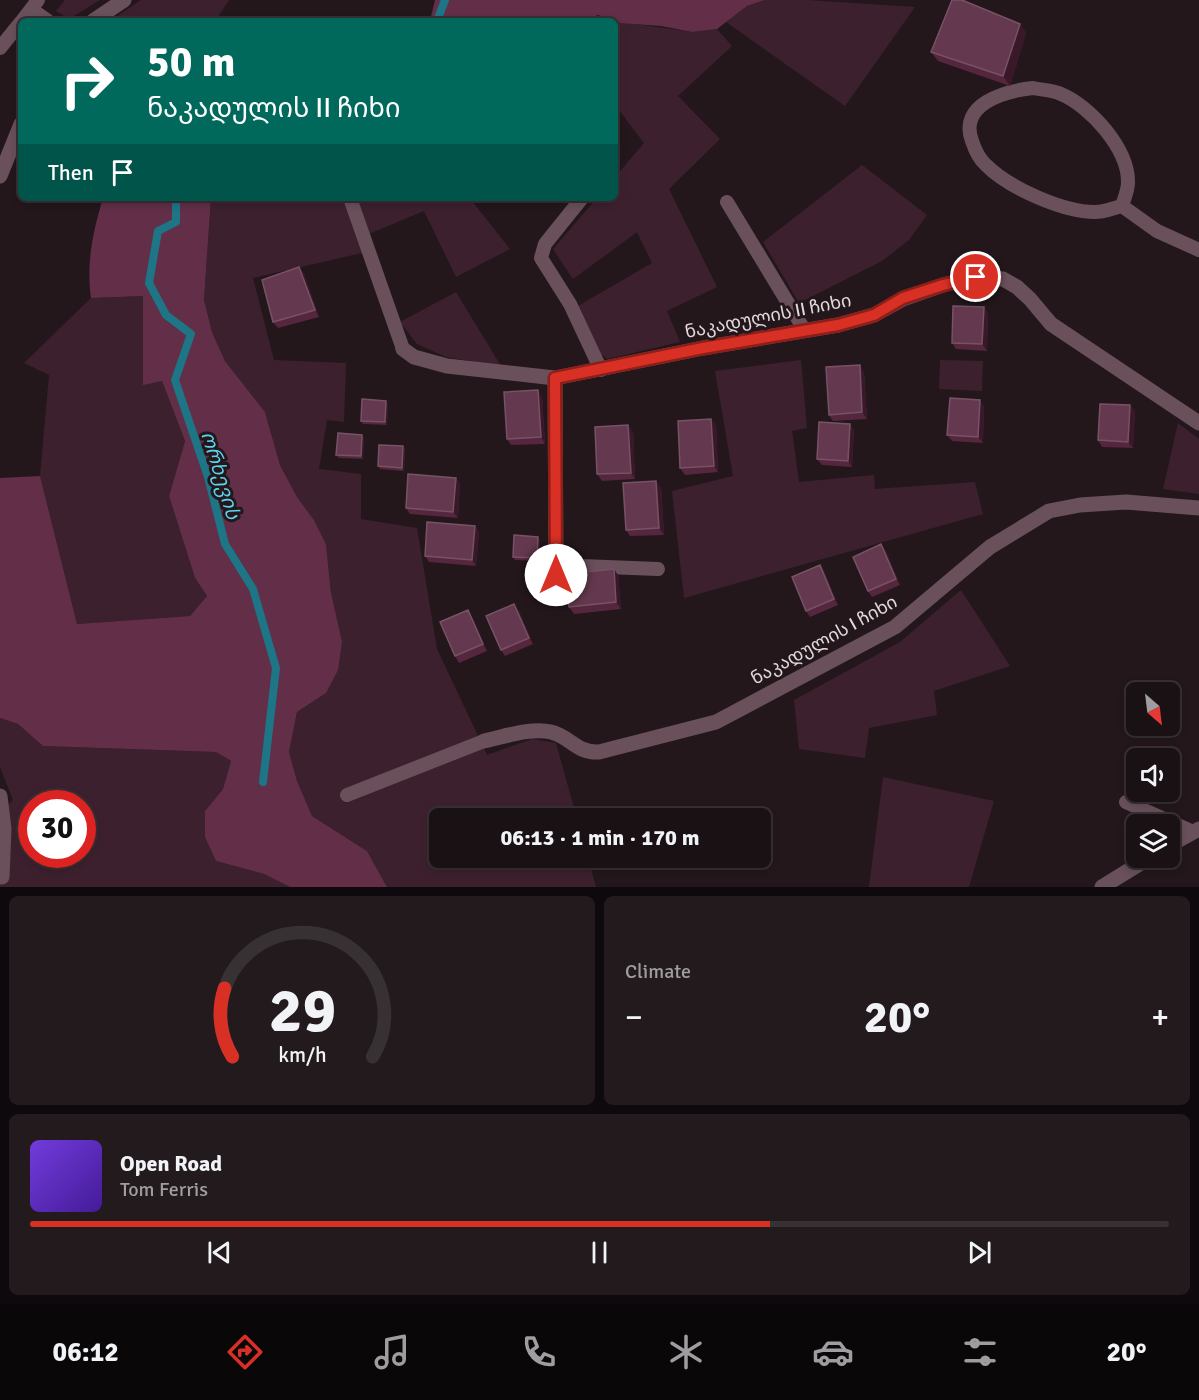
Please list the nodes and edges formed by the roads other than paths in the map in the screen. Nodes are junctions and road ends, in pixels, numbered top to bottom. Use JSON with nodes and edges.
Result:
{"nodes":[{"id":1,"x":124,"y":0,"type":"edge"},
{"id":2,"x":35,"y":4,"type":"edge"},
{"id":3,"x":23,"y":18,"type":"edge"},
{"id":4,"x":46,"y":18,"type":"edge"},
{"id":5,"x":97,"y":18,"type":"edge"},
{"id":6,"x":18,"y":25,"type":"edge"},
{"id":7,"x":0,"y":48,"type":"edge"},
{"id":8,"x":18,"y":131,"type":"edge"},
{"id":9,"x":0,"y":176,"type":"edge"},
{"id":10,"x":352,"y":201,"type":"edge"},
{"id":11,"x":580,"y":201,"type":"edge"},
{"id":12,"x":727,"y":202,"type":"dead end"},
{"id":13,"x":1122,"y":206,"type":"junction"},
{"id":14,"x":1199,"y":250,"type":"edge"},
{"id":15,"x":805,"y":331,"type":"junction"},
{"id":16,"x":403,"y":349,"type":"joint"},
{"id":17,"x":601,"y":370,"type":"junction"},
{"id":18,"x":555,"y":378,"type":"junction"},
{"id":19,"x":1199,"y":423,"type":"edge"},
{"id":20,"x":1199,"y":508,"type":"edge"},
{"id":21,"x":658,"y":569,"type":"dead end"},
{"id":22,"x":556,"y":570,"type":"joint"},
{"id":23,"x":484,"y":741,"type":"joint"},
{"id":24,"x":347,"y":795,"type":"dead end"},
{"id":25,"x":0,"y":799,"type":"edge"},
{"id":26,"x":1126,"y":802,"type":"dead end"},
{"id":27,"x":1196,"y":830,"type":"edge"},
{"id":28,"x":1180,"y":839,"type":"edge"},
{"id":29,"x":1133,"y":868,"type":"edge"},
{"id":30,"x":2,"y":882,"type":"edge"},
{"id":31,"x":1102,"y":887,"type":"edge"}],
"edges":[{"from":1,"to":5,"type":"street"},
{"from":2,"to":3,"type":"lane"},
{"from":2,"to":4,"type":"lane"},
{"from":6,"to":7,"type":"lane"},
{"from":8,"to":9,"type":"street"},
{"from":10,"to":16,"type":"lane"},
{"from":11,"to":17,"type":"lane"},
{"from":12,"to":15,"type":"lane"},
{"from":13,"to":13,"type":"lane"},
{"from":13,"to":14,"type":"lane"},
{"from":15,"to":17,"type":"street","name":"ნაკადულის II ჩიხი"},
{"from":15,"to":19,"type":"street","name":"ნაკადულის II ჩიხი"},
{"from":16,"to":18,"type":"street","name":"ნაკადულის II ჩიხი"},
{"from":17,"to":18,"type":"street","name":"ნაკადულის II ჩიხი"},
{"from":18,"to":22,"type":"street"},
{"from":20,"to":23,"type":"street","name":"ნაკადულის I ჩიხი"},
{"from":21,"to":22,"type":"lane"},
{"from":23,"to":24,"type":"lane"},
{"from":25,"to":30,"type":"street"},
{"from":26,"to":27,"type":"lane"},
{"from":27,"to":28,"type":"street"},
{"from":29,"to":31,"type":"street"}]}
